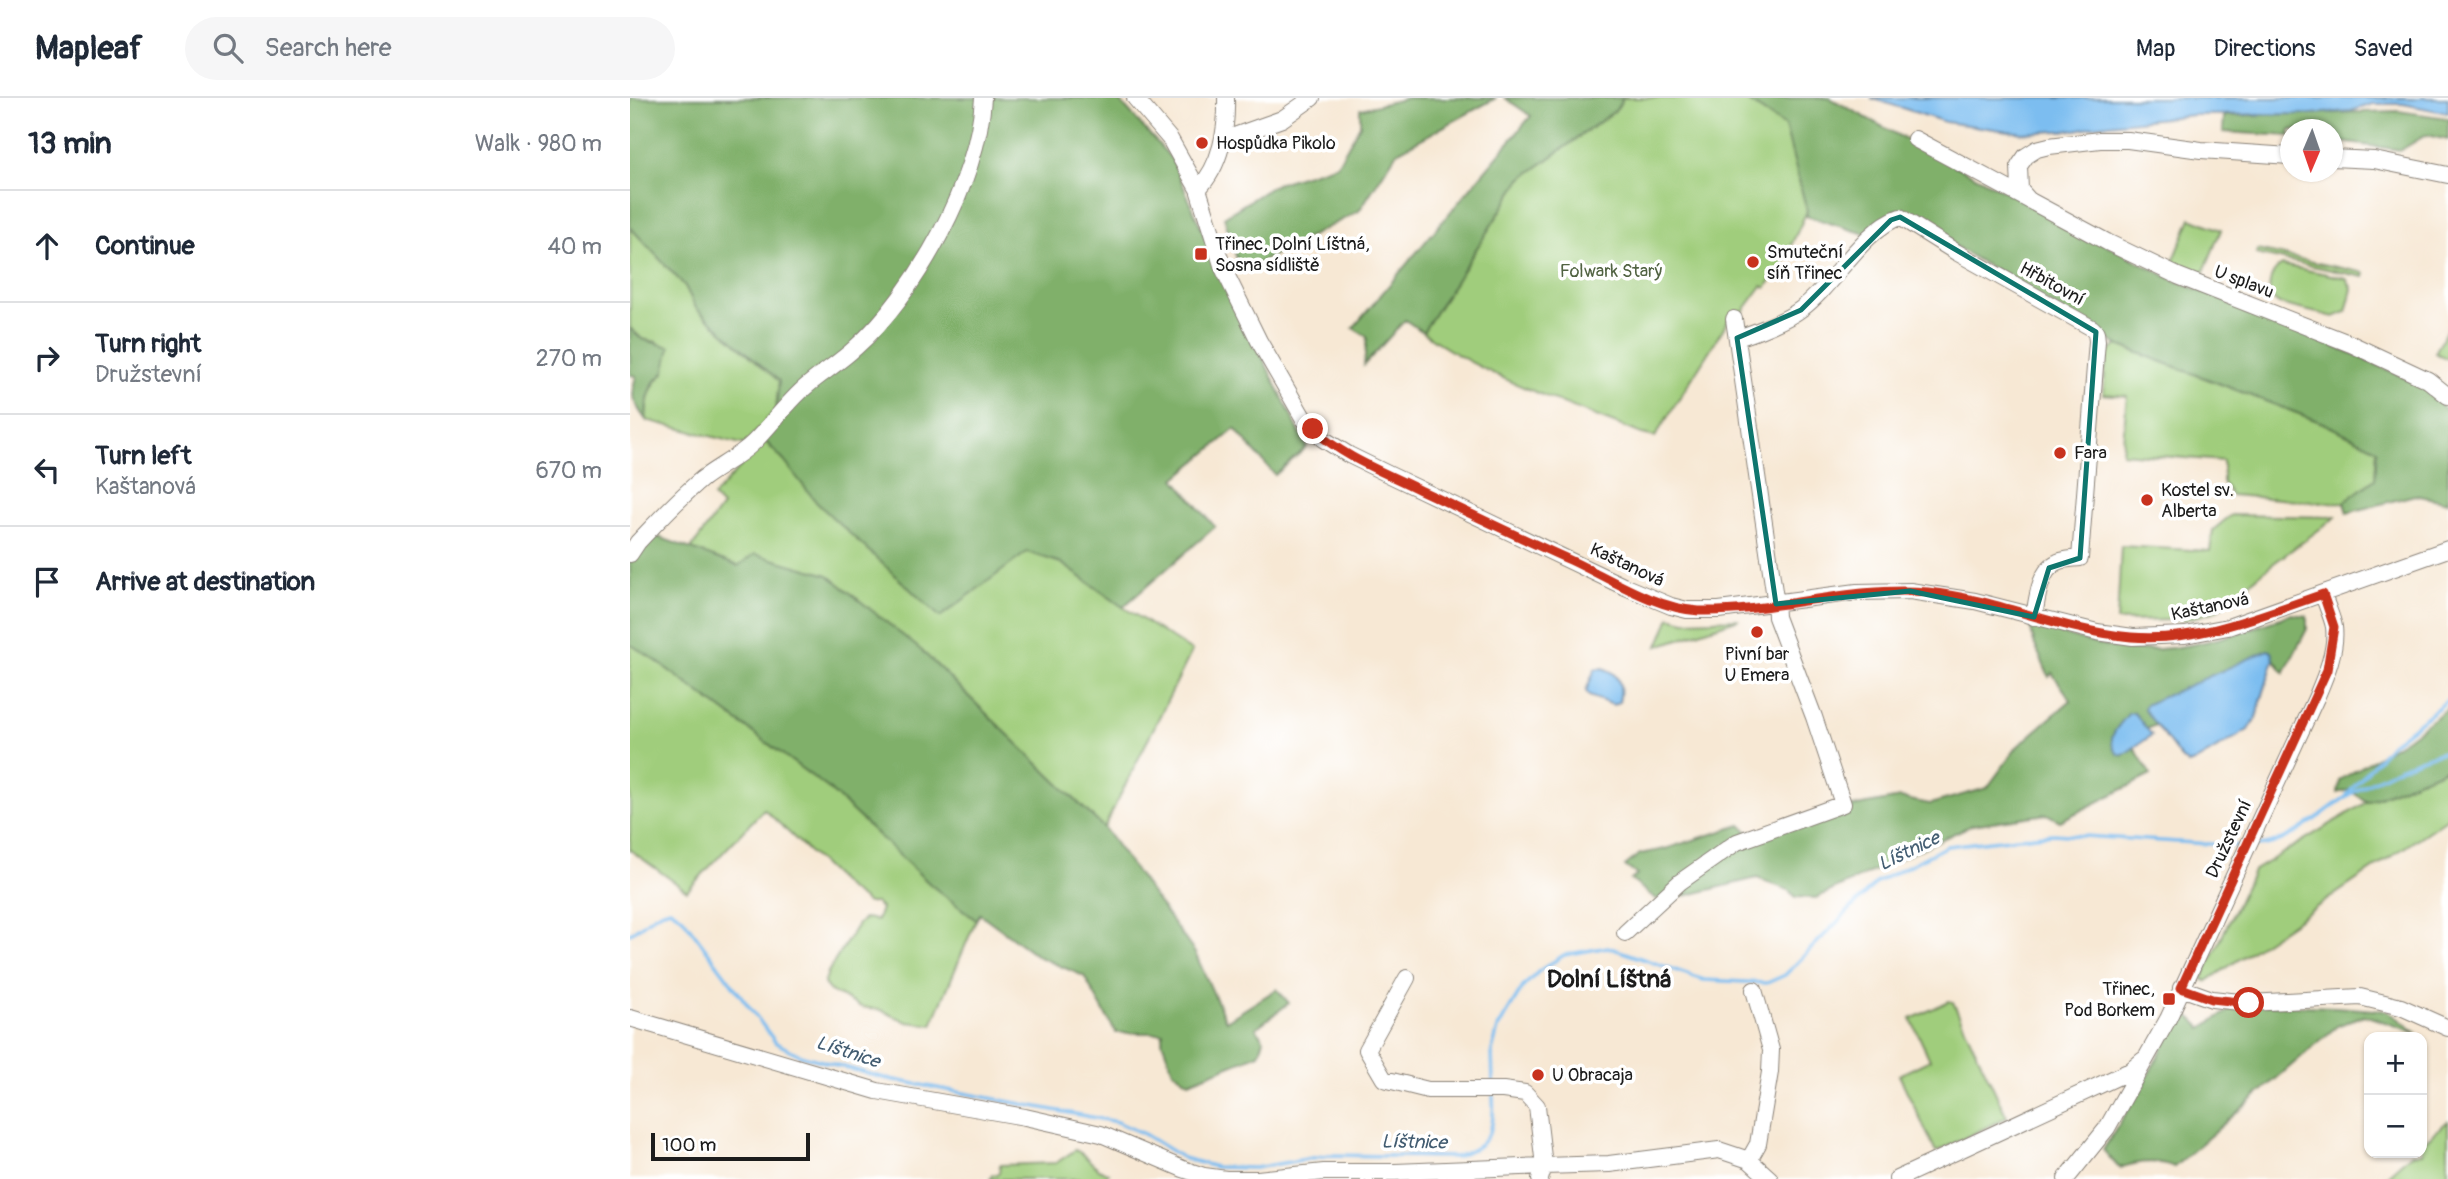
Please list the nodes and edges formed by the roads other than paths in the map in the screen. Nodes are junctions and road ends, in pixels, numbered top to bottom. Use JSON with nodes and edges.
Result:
{"nodes":[{"id":1,"x":983,"y":98,"type":"edge"},
{"id":2,"x":1135,"y":98,"type":"edge"},
{"id":3,"x":1226,"y":98,"type":"edge"},
{"id":4,"x":1312,"y":98,"type":"edge"},
{"id":5,"x":1915,"y":139,"type":"dead end"},
{"id":6,"x":1223,"y":140,"type":"junction"},
{"id":7,"x":2280,"y":155,"type":"edge"},
{"id":8,"x":2343,"y":158,"type":"edge"},
{"id":9,"x":2448,"y":174,"type":"edge"},
{"id":10,"x":1198,"y":189,"type":"junction"},
{"id":11,"x":2028,"y":199,"type":"junction"},
{"id":12,"x":1734,"y":319,"type":"dead end"},
{"id":13,"x":1737,"y":338,"type":"junction"},
{"id":14,"x":2448,"y":396,"type":"edge"},
{"id":15,"x":2448,"y":549,"type":"edge"},
{"id":16,"x":630,"y":554,"type":"edge"},
{"id":17,"x":2323,"y":594,"type":"junction"},
{"id":18,"x":1776,"y":604,"type":"junction"},
{"id":19,"x":2034,"y":617,"type":"junction"},
{"id":20,"x":1625,"y":933,"type":"dead end"},
{"id":21,"x":1407,"y":978,"type":"dead end"},
{"id":22,"x":2181,"y":988,"type":"junction"},
{"id":23,"x":1754,"y":990,"type":"dead end"},
{"id":24,"x":630,"y":1018,"type":"edge"},
{"id":25,"x":2448,"y":1028,"type":"edge"},
{"id":26,"x":2148,"y":1056,"type":"junction"},
{"id":27,"x":1749,"y":1160,"type":"junction"},
{"id":28,"x":1542,"y":1173,"type":"edge"},
{"id":29,"x":1770,"y":1179,"type":"edge"},
{"id":30,"x":1897,"y":1179,"type":"edge"},
{"id":31,"x":2066,"y":1179,"type":"edge"}],
"edges":[{"from":1,"to":16,"type":"street"},
{"from":2,"to":10,"type":"street","name":"Kaštanová"},
{"from":3,"to":6,"type":"street"},
{"from":4,"to":6,"type":"street"},
{"from":5,"to":11,"type":"street","name":"U splavu"},
{"from":6,"to":10,"type":"street"},
{"from":7,"to":11,"type":"street"},
{"from":8,"to":9,"type":"street"},
{"from":10,"to":18,"type":"street","name":"Kaštanová"},
{"from":11,"to":14,"type":"street","name":"U splavu"},
{"from":12,"to":13,"type":"street"},
{"from":13,"to":18,"type":"street"},
{"from":13,"to":19,"type":"street","name":"Hřbitovní"},
{"from":15,"to":17,"type":"street"},
{"from":17,"to":19,"type":"street","name":"Kaštanová"},
{"from":17,"to":22,"type":"street","name":"Družstevní"},
{"from":18,"to":19,"type":"street","name":"Kaštanová"},
{"from":18,"to":20,"type":"street"},
{"from":21,"to":28,"type":"street"},
{"from":22,"to":25,"type":"street"},
{"from":22,"to":26,"type":"street","name":"Družstevní"},
{"from":23,"to":27,"type":"street"},
{"from":24,"to":28,"type":"street"},
{"from":26,"to":30,"type":"street"},
{"from":26,"to":31,"type":"street","name":"Družstevní"},
{"from":27,"to":28,"type":"street"},
{"from":27,"to":29,"type":"street"}]}
